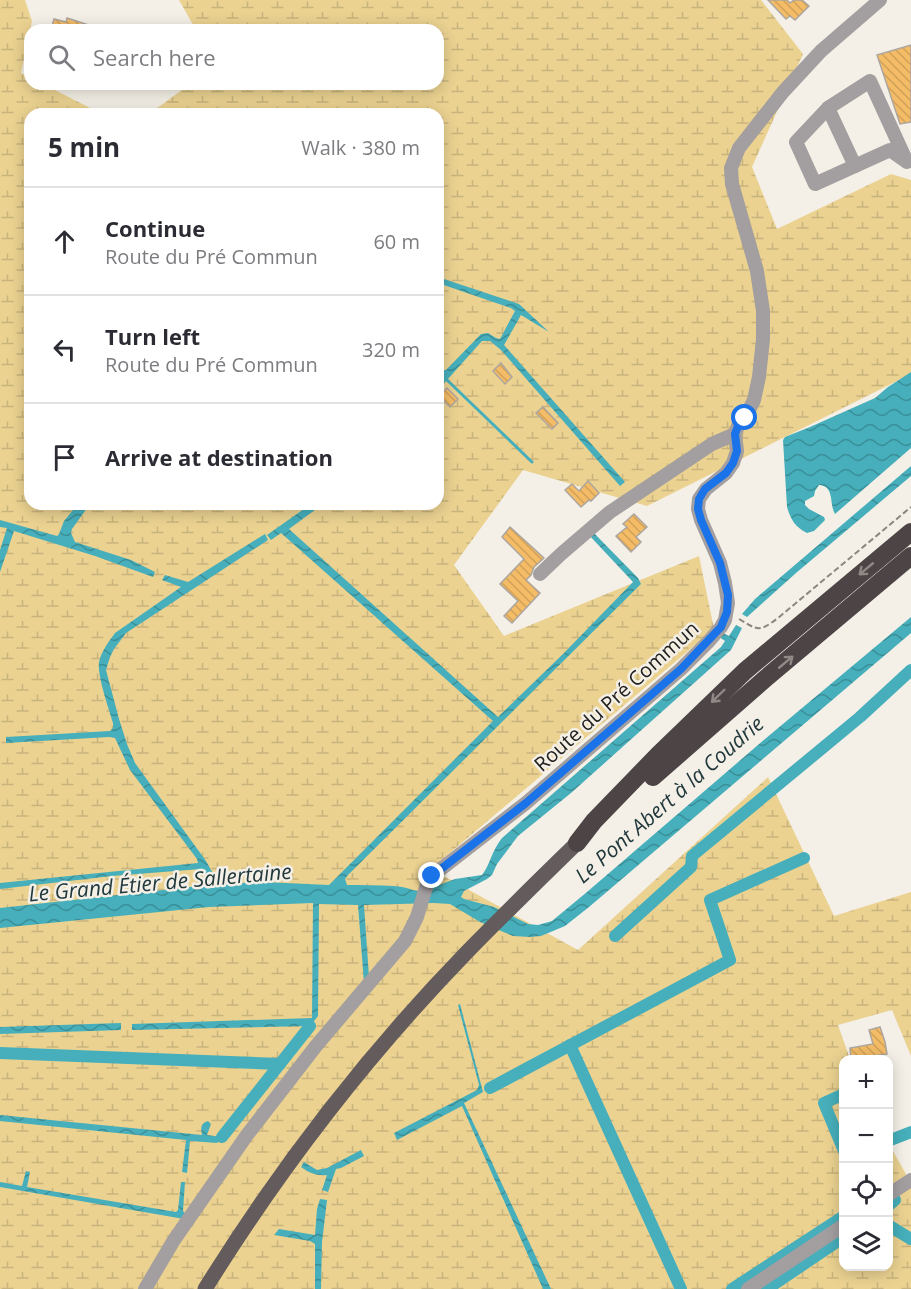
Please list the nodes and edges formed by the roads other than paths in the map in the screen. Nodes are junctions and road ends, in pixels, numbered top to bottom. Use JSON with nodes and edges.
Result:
{"nodes":[{"id":1,"x":880,"y":0,"type":"edge"},
{"id":2,"x":828,"y":108,"type":"junction"},
{"id":3,"x":909,"y":163,"type":"edge"},
{"id":4,"x":855,"y":166,"type":"junction"},
{"id":5,"x":735,"y":434,"type":"junction"},
{"id":6,"x":911,"y":532,"type":"edge"},
{"id":7,"x":911,"y":556,"type":"edge"},
{"id":8,"x":540,"y":574,"type":"dead end"},
{"id":9,"x":577,"y":843,"type":"junction"},
{"id":10,"x":911,"y":1180,"type":"edge"},
{"id":11,"x":893,"y":1192,"type":"edge"},
{"id":12,"x":839,"y":1228,"type":"edge"},
{"id":13,"x":145,"y":1289,"type":"edge"},
{"id":14,"x":205,"y":1289,"type":"edge"},
{"id":15,"x":748,"y":1289,"type":"edge"}],
"edges":[{"from":1,"to":5,"type":"street"},
{"from":2,"to":3,"type":"street"},
{"from":2,"to":4,"type":"street"},
{"from":2,"to":4,"type":"street"},
{"from":3,"to":4,"type":"street"},
{"from":5,"to":8,"type":"street"},
{"from":5,"to":13,"type":"street","name":"Route du Pré Commun"},
{"from":6,"to":9,"type":"highway","one_way":true},
{"from":9,"to":7,"type":"highway","one_way":true},
{"from":9,"to":14,"type":"main road"},
{"from":10,"to":11,"type":"street"},
{"from":12,"to":15,"type":"street"}]}
